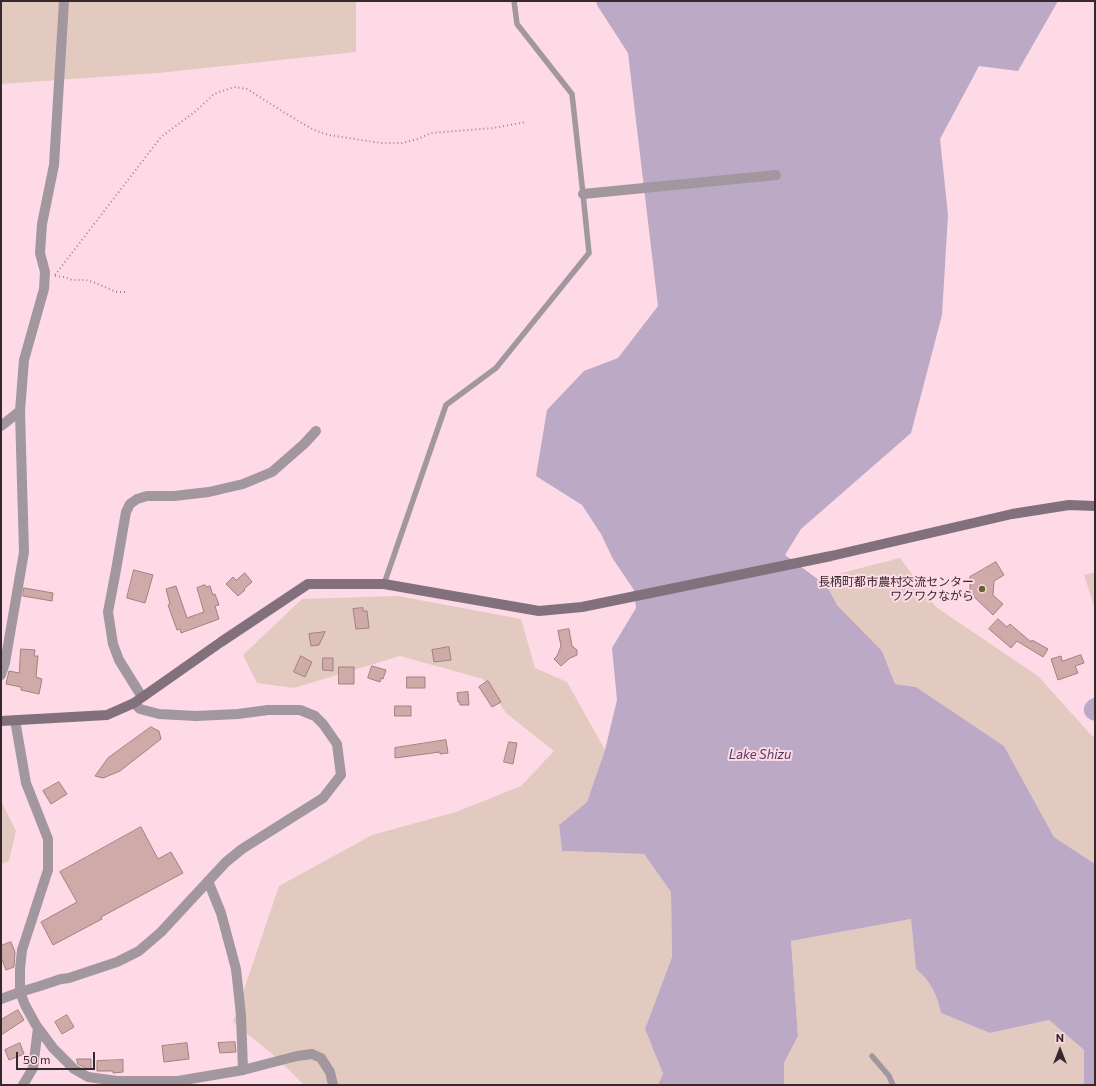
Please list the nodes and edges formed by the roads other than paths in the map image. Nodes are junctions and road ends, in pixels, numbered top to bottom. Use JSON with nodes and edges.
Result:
{"nodes":[{"id":1,"x":64,"y":1,"type":"edge"},
{"id":2,"x":514,"y":1,"type":"edge"},
{"id":3,"x":776,"y":175,"type":"dead end"},
{"id":4,"x":584,"y":194,"type":"junction"},
{"id":5,"x":20,"y":411,"type":"junction"},
{"id":6,"x":1,"y":426,"type":"edge"},
{"id":7,"x":316,"y":431,"type":"dead end"},
{"id":8,"x":1095,"y":506,"type":"edge"},
{"id":9,"x":384,"y":584,"type":"junction"},
{"id":10,"x":1,"y":675,"type":"edge"},
{"id":11,"x":138,"y":700,"type":"junction"},
{"id":12,"x":1,"y":720,"type":"edge"},
{"id":13,"x":15,"y":720,"type":"junction"},
{"id":14,"x":208,"y":881,"type":"junction"},
{"id":15,"x":20,"y":992,"type":"junction"},
{"id":16,"x":1,"y":999,"type":"edge"},
{"id":17,"x":38,"y":1028,"type":"junction"},
{"id":18,"x":872,"y":1056,"type":"dead end"},
{"id":19,"x":243,"y":1070,"type":"junction"},
{"id":20,"x":23,"y":1085,"type":"edge"},
{"id":21,"x":333,"y":1085,"type":"edge"},
{"id":22,"x":894,"y":1085,"type":"edge"}],
"edges":[{"from":1,"to":5,"type":"street"},
{"from":2,"to":4,"type":"lane"},
{"from":3,"to":4,"type":"street"},
{"from":4,"to":9,"type":"lane"},
{"from":5,"to":6,"type":"street"},
{"from":5,"to":10,"type":"street"},
{"from":7,"to":11,"type":"street"},
{"from":8,"to":9,"type":"street"},
{"from":9,"to":11,"type":"street"},
{"from":11,"to":13,"type":"street"},
{"from":11,"to":14,"type":"street"},
{"from":12,"to":13,"type":"street"},
{"from":13,"to":15,"type":"street"},
{"from":14,"to":15,"type":"street"},
{"from":14,"to":19,"type":"street"},
{"from":15,"to":16,"type":"street"},
{"from":15,"to":17,"type":"street"},
{"from":17,"to":19,"type":"street"},
{"from":17,"to":20,"type":"street"},
{"from":18,"to":22,"type":"lane"},
{"from":19,"to":21,"type":"street"}]}
